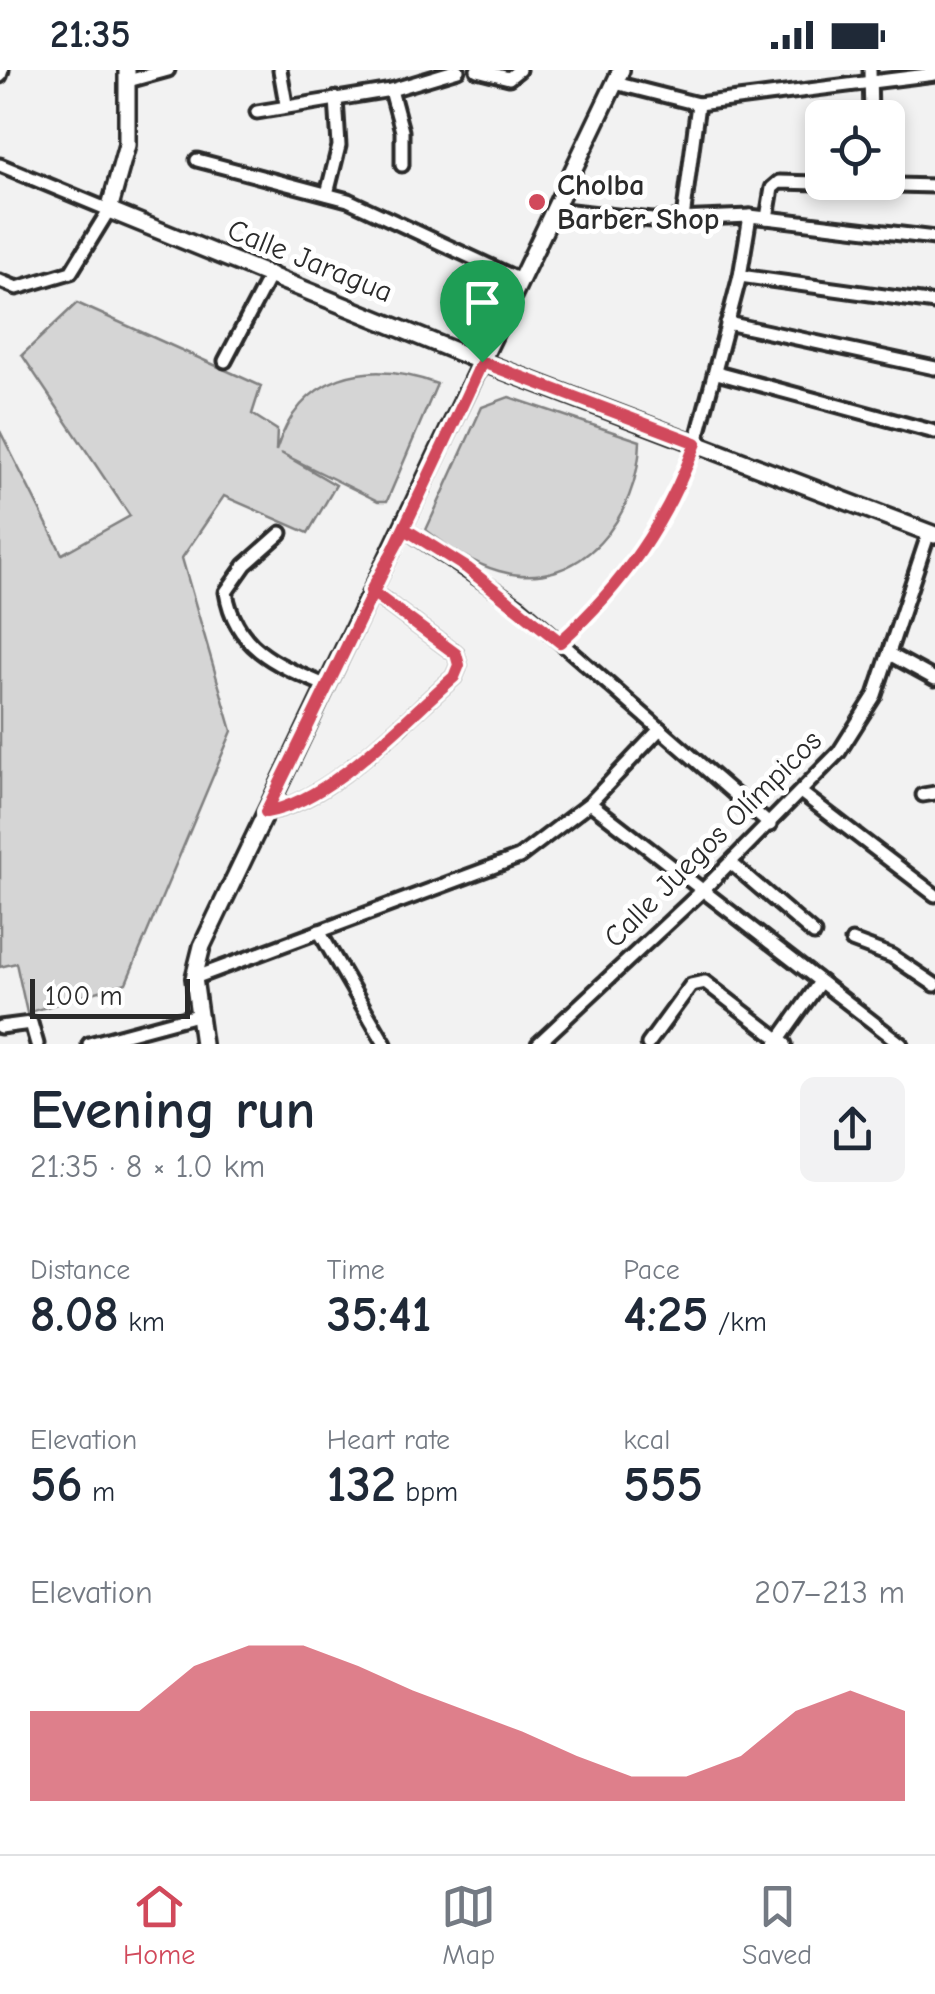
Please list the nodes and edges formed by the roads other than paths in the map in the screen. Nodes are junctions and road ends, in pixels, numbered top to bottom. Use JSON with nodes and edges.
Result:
{"nodes":[{"id":1,"x":168,"y":70,"type":"edge"},
{"id":2,"x":280,"y":70,"type":"edge"},
{"id":3,"x":458,"y":70,"type":"edge"},
{"id":4,"x":477,"y":70,"type":"edge"},
{"id":5,"x":519,"y":70,"type":"edge"},
{"id":6,"x":935,"y":74,"type":"edge"},
{"id":7,"x":128,"y":76,"type":"edge"},
{"id":8,"x":870,"y":76,"type":"edge"},
{"id":9,"x":618,"y":77,"type":"edge"},
{"id":10,"x":391,"y":90,"type":"junction"},
{"id":11,"x":336,"y":98,"type":"junction"},
{"id":12,"x":286,"y":104,"type":"junction"},
{"id":13,"x":698,"y":104,"type":"junction"},
{"id":14,"x":257,"y":112,"type":"dead end"},
{"id":15,"x":198,"y":160,"type":"dead end"},
{"id":16,"x":0,"y":165,"type":"edge"},
{"id":17,"x":402,"y":165,"type":"dead end"},
{"id":18,"x":935,"y":186,"type":"edge"},
{"id":19,"x":327,"y":194,"type":"junction"},
{"id":20,"x":109,"y":210,"type":"junction"},
{"id":21,"x":554,"y":210,"type":"junction"},
{"id":22,"x":750,"y":216,"type":"junction"},
{"id":23,"x":767,"y":218,"type":"junction"},
{"id":24,"x":682,"y":219,"type":"junction"},
{"id":25,"x":935,"y":238,"type":"edge"},
{"id":26,"x":271,"y":274,"type":"junction"},
{"id":27,"x":740,"y":276,"type":"junction"},
{"id":28,"x":520,"y":280,"type":"junction"},
{"id":29,"x":0,"y":281,"type":"edge"},
{"id":30,"x":935,"y":303,"type":"edge"},
{"id":31,"x":727,"y":323,"type":"junction"},
{"id":32,"x":224,"y":362,"type":"dead end"},
{"id":33,"x":482,"y":362,"type":"junction"},
{"id":34,"x":935,"y":368,"type":"edge"},
{"id":35,"x":716,"y":372,"type":"junction"},
{"id":36,"x":935,"y":432,"type":"edge"},
{"id":37,"x":696,"y":443,"type":"junction"},
{"id":38,"x":405,"y":529,"type":"junction"},
{"id":39,"x":282,"y":533,"type":"dead end"},
{"id":40,"x":932,"y":534,"type":"edge"},
{"id":41,"x":371,"y":591,"type":"junction"},
{"id":42,"x":892,"y":655,"type":"junction"},
{"id":43,"x":935,"y":679,"type":"edge"},
{"id":44,"x":327,"y":686,"type":"junction"},
{"id":45,"x":660,"y":728,"type":"junction"},
{"id":46,"x":802,"y":794,"type":"junction"},
{"id":47,"x":590,"y":803,"type":"junction"},
{"id":48,"x":266,"y":812,"type":"junction"},
{"id":49,"x":770,"y":825,"type":"junction"},
{"id":50,"x":731,"y":863,"type":"junction"},
{"id":51,"x":702,"y":891,"type":"junction"},
{"id":52,"x":935,"y":895,"type":"edge"},
{"id":53,"x":319,"y":931,"type":"junction"},
{"id":54,"x":814,"y":934,"type":"dead end"},
{"id":55,"x":852,"y":941,"type":"dead end"},
{"id":56,"x":194,"y":978,"type":"junction"},
{"id":57,"x":820,"y":982,"type":"junction"},
{"id":58,"x":935,"y":985,"type":"edge"},
{"id":59,"x":198,"y":1014,"type":"junction"},
{"id":60,"x":0,"y":1027,"type":"edge"},
{"id":61,"x":380,"y":1043,"type":"edge"},
{"id":62,"x":780,"y":1043,"type":"edge"},
{"id":63,"x":37,"y":1044,"type":"edge"},
{"id":64,"x":89,"y":1044,"type":"edge"},
{"id":65,"x":203,"y":1044,"type":"edge"},
{"id":66,"x":538,"y":1044,"type":"edge"},
{"id":67,"x":648,"y":1044,"type":"edge"},
{"id":68,"x":901,"y":1044,"type":"edge"}],
"edges":[{"from":1,"to":7,"type":"street"},
{"from":2,"to":12,"type":"street"},
{"from":3,"to":10,"type":"street"},
{"from":4,"to":5,"type":"street"},
{"from":6,"to":8,"type":"street"},
{"from":7,"to":20,"type":"street"},
{"from":8,"to":13,"type":"street"},
{"from":9,"to":13,"type":"street"},
{"from":9,"to":21,"type":"street"},
{"from":10,"to":11,"type":"street"},
{"from":10,"to":17,"type":"street"},
{"from":11,"to":12,"type":"street"},
{"from":11,"to":19,"type":"street"},
{"from":12,"to":14,"type":"street"},
{"from":13,"to":24,"type":"street"},
{"from":15,"to":19,"type":"street"},
{"from":16,"to":20,"type":"street","name":"Calle Jaragua"},
{"from":18,"to":23,"type":"street"},
{"from":19,"to":28,"type":"street"},
{"from":20,"to":26,"type":"street","name":"Calle Jaragua"},
{"from":20,"to":29,"type":"street"},
{"from":21,"to":24,"type":"street"},
{"from":21,"to":28,"type":"street"},
{"from":22,"to":23,"type":"street"},
{"from":22,"to":24,"type":"street"},
{"from":22,"to":27,"type":"street"},
{"from":23,"to":25,"type":"street"},
{"from":26,"to":32,"type":"street"},
{"from":26,"to":33,"type":"street","name":"Calle Jaragua"},
{"from":27,"to":30,"type":"street"},
{"from":27,"to":31,"type":"street"},
{"from":28,"to":33,"type":"street"},
{"from":31,"to":34,"type":"street"},
{"from":31,"to":35,"type":"street"},
{"from":33,"to":37,"type":"street","name":"Calle Jaragua"},
{"from":33,"to":38,"type":"street"},
{"from":35,"to":36,"type":"street"},
{"from":35,"to":37,"type":"street"},
{"from":37,"to":40,"type":"street","name":"Calle Jaragua"},
{"from":38,"to":41,"type":"street"},
{"from":38,"to":45,"type":"street"},
{"from":39,"to":44,"type":"street"},
{"from":40,"to":42,"type":"street","name":"Calle Juegos Olímpicos"},
{"from":41,"to":44,"type":"street"},
{"from":41,"to":48,"type":"street"},
{"from":42,"to":43,"type":"street"},
{"from":42,"to":46,"type":"street","name":"Calle Juegos Olímpicos"},
{"from":44,"to":48,"type":"street"},
{"from":45,"to":47,"type":"street"},
{"from":45,"to":49,"type":"street"},
{"from":46,"to":49,"type":"street","name":"Calle Juegos Olímpicos"},
{"from":46,"to":52,"type":"street"},
{"from":47,"to":51,"type":"street"},
{"from":47,"to":53,"type":"street"},
{"from":48,"to":56,"type":"street"},
{"from":49,"to":50,"type":"street","name":"Calle Juegos Olímpicos"},
{"from":50,"to":51,"type":"street","name":"Calle Juegos Olímpicos"},
{"from":50,"to":54,"type":"street"},
{"from":51,"to":57,"type":"street"},
{"from":51,"to":66,"type":"street","name":"Calle Juegos Olímpicos"},
{"from":53,"to":56,"type":"street"},
{"from":53,"to":61,"type":"street"},
{"from":55,"to":58,"type":"street"},
{"from":56,"to":59,"type":"street"},
{"from":57,"to":62,"type":"street"},
{"from":57,"to":68,"type":"street"},
{"from":59,"to":64,"type":"street"},
{"from":59,"to":65,"type":"street"},
{"from":60,"to":63,"type":"street"},
{"from":62,"to":67,"type":"street"}]}
